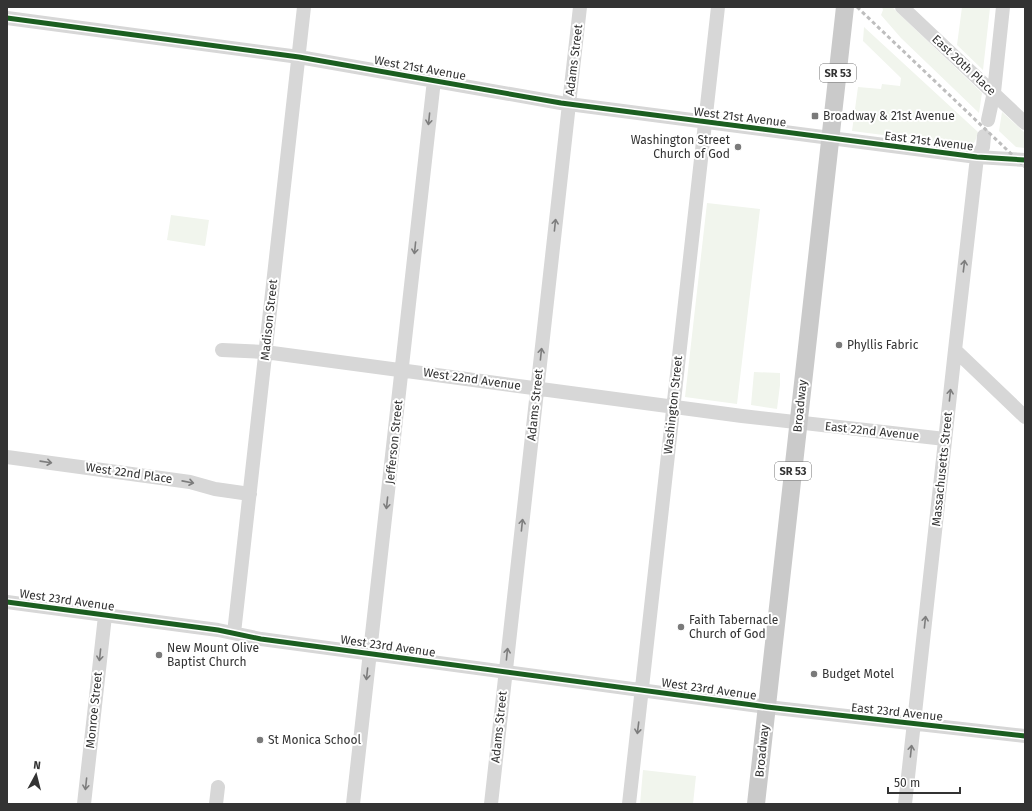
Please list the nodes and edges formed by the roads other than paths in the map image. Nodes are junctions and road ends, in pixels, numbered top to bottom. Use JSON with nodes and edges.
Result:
{"nodes":[{"id":1,"x":304,"y":7,"type":"edge"},
{"id":2,"x":580,"y":7,"type":"edge"},
{"id":3,"x":718,"y":7,"type":"edge"},
{"id":4,"x":845,"y":7,"type":"edge"},
{"id":5,"x":902,"y":7,"type":"edge"},
{"id":6,"x":1003,"y":7,"type":"edge"},
{"id":7,"x":11,"y":14,"type":"edge"},
{"id":8,"x":299,"y":57,"type":"junction"},
{"id":9,"x":434,"y":80,"type":"junction"},
{"id":10,"x":994,"y":92,"type":"junction"},
{"id":11,"x":569,"y":104,"type":"junction"},
{"id":12,"x":988,"y":120,"type":"dead end"},
{"id":13,"x":705,"y":122,"type":"junction"},
{"id":14,"x":1025,"y":123,"type":"edge"},
{"id":15,"x":984,"y":136,"type":"dead end"},
{"id":16,"x":830,"y":139,"type":"junction"},
{"id":17,"x":977,"y":157,"type":"junction"},
{"id":18,"x":1025,"y":160,"type":"edge"},
{"id":19,"x":222,"y":350,"type":"dead end"},
{"id":20,"x":955,"y":350,"type":"junction"},
{"id":21,"x":265,"y":352,"type":"junction"},
{"id":22,"x":402,"y":369,"type":"junction"},
{"id":23,"x":537,"y":389,"type":"junction"},
{"id":24,"x":673,"y":407,"type":"junction"},
{"id":25,"x":1025,"y":417,"type":"edge"},
{"id":26,"x":798,"y":423,"type":"junction"},
{"id":27,"x":945,"y":439,"type":"junction"},
{"id":28,"x":7,"y":457,"type":"edge"},
{"id":29,"x":250,"y":494,"type":"junction"},
{"id":30,"x":7,"y":602,"type":"edge"},
{"id":31,"x":105,"y":616,"type":"junction"},
{"id":32,"x":234,"y":633,"type":"junction"},
{"id":33,"x":370,"y":653,"type":"junction"},
{"id":34,"x":505,"y":672,"type":"junction"},
{"id":35,"x":642,"y":690,"type":"junction"},
{"id":36,"x":767,"y":707,"type":"junction"},
{"id":37,"x":914,"y":724,"type":"junction"},
{"id":38,"x":1025,"y":736,"type":"edge"},
{"id":39,"x":218,"y":787,"type":"dead end"},
{"id":40,"x":84,"y":804,"type":"edge"},
{"id":41,"x":216,"y":804,"type":"edge"},
{"id":42,"x":353,"y":804,"type":"edge"},
{"id":43,"x":491,"y":804,"type":"edge"},
{"id":44,"x":629,"y":804,"type":"edge"},
{"id":45,"x":756,"y":804,"type":"edge"},
{"id":46,"x":905,"y":804,"type":"edge"}],
"edges":[{"from":1,"to":8,"type":"street","name":"Madison Street"},
{"from":2,"to":11,"type":"street","name":"Adams Street"},
{"from":3,"to":13,"type":"street","name":"Washington Street"},
{"from":4,"to":16,"type":"main road","name":"Broadway","number":"SR 53"},
{"from":5,"to":10,"type":"street","name":"East 20th Place"},
{"from":6,"to":10,"type":"street"},
{"from":7,"to":8,"type":"street","name":"West 21st Avenue"},
{"from":8,"to":9,"type":"street","name":"West 21st Avenue"},
{"from":8,"to":21,"type":"street","name":"Madison Street"},
{"from":9,"to":11,"type":"street","name":"West 21st Avenue"},
{"from":9,"to":22,"type":"street","name":"Jefferson Street","one_way":true},
{"from":10,"to":12,"type":"street"},
{"from":10,"to":14,"type":"street","name":"East 20th Place"},
{"from":11,"to":13,"type":"street","name":"West 21st Avenue"},
{"from":23,"to":11,"type":"street","name":"Adams Street","one_way":true},
{"from":13,"to":16,"type":"street","name":"West 21st Avenue"},
{"from":13,"to":24,"type":"street","name":"Washington Street"},
{"from":15,"to":17,"type":"street","name":"Massachusetts Street"},
{"from":16,"to":17,"type":"street","name":"East 21st Avenue"},
{"from":16,"to":26,"type":"main road","name":"Broadway","number":"SR 53"},
{"from":17,"to":18,"type":"street","name":"East 21st Avenue"},
{"from":20,"to":17,"type":"street","name":"Massachusetts Street","one_way":true},
{"from":19,"to":21,"type":"street","name":"West 22nd Avenue"},
{"from":20,"to":25,"type":"street"},
{"from":27,"to":20,"type":"street","name":"Massachusetts Street","one_way":true},
{"from":21,"to":22,"type":"street","name":"West 22nd Avenue"},
{"from":21,"to":29,"type":"street","name":"Madison Street"},
{"from":22,"to":23,"type":"street","name":"West 22nd Avenue"},
{"from":22,"to":33,"type":"street","name":"Jefferson Street","one_way":true},
{"from":23,"to":24,"type":"street","name":"West 22nd Avenue"},
{"from":34,"to":23,"type":"street","name":"Adams Street","one_way":true},
{"from":24,"to":26,"type":"street","name":"West 22nd Avenue"},
{"from":24,"to":35,"type":"street","name":"Washington Street"},
{"from":26,"to":27,"type":"street","name":"East 22nd Avenue"},
{"from":26,"to":36,"type":"main road","name":"Broadway","number":"SR 53"},
{"from":37,"to":27,"type":"street","name":"Massachusetts Street","one_way":true},
{"from":28,"to":29,"type":"street","name":"West 22nd Place","one_way":true},
{"from":29,"to":32,"type":"street","name":"Madison Street"},
{"from":30,"to":31,"type":"street","name":"West 23rd Avenue"},
{"from":31,"to":32,"type":"street","name":"West 23rd Avenue"},
{"from":31,"to":40,"type":"street","name":"Monroe Street","one_way":true},
{"from":32,"to":33,"type":"street","name":"West 23rd Avenue"},
{"from":33,"to":34,"type":"street","name":"West 23rd Avenue"},
{"from":33,"to":42,"type":"street","name":"Jefferson Street","one_way":true},
{"from":34,"to":35,"type":"street","name":"West 23rd Avenue"},
{"from":34,"to":43,"type":"street","name":"Adams Street"},
{"from":35,"to":36,"type":"street","name":"West 23rd Avenue"},
{"from":35,"to":44,"type":"street","name":"Washington Street","one_way":true},
{"from":36,"to":37,"type":"street","name":"East 23rd Avenue"},
{"from":36,"to":45,"type":"main road","name":"Broadway","number":"SR 53"},
{"from":37,"to":38,"type":"street","name":"East 23rd Avenue"},
{"from":46,"to":37,"type":"street","name":"Massachusetts Street","one_way":true},
{"from":39,"to":41,"type":"street"}]}
